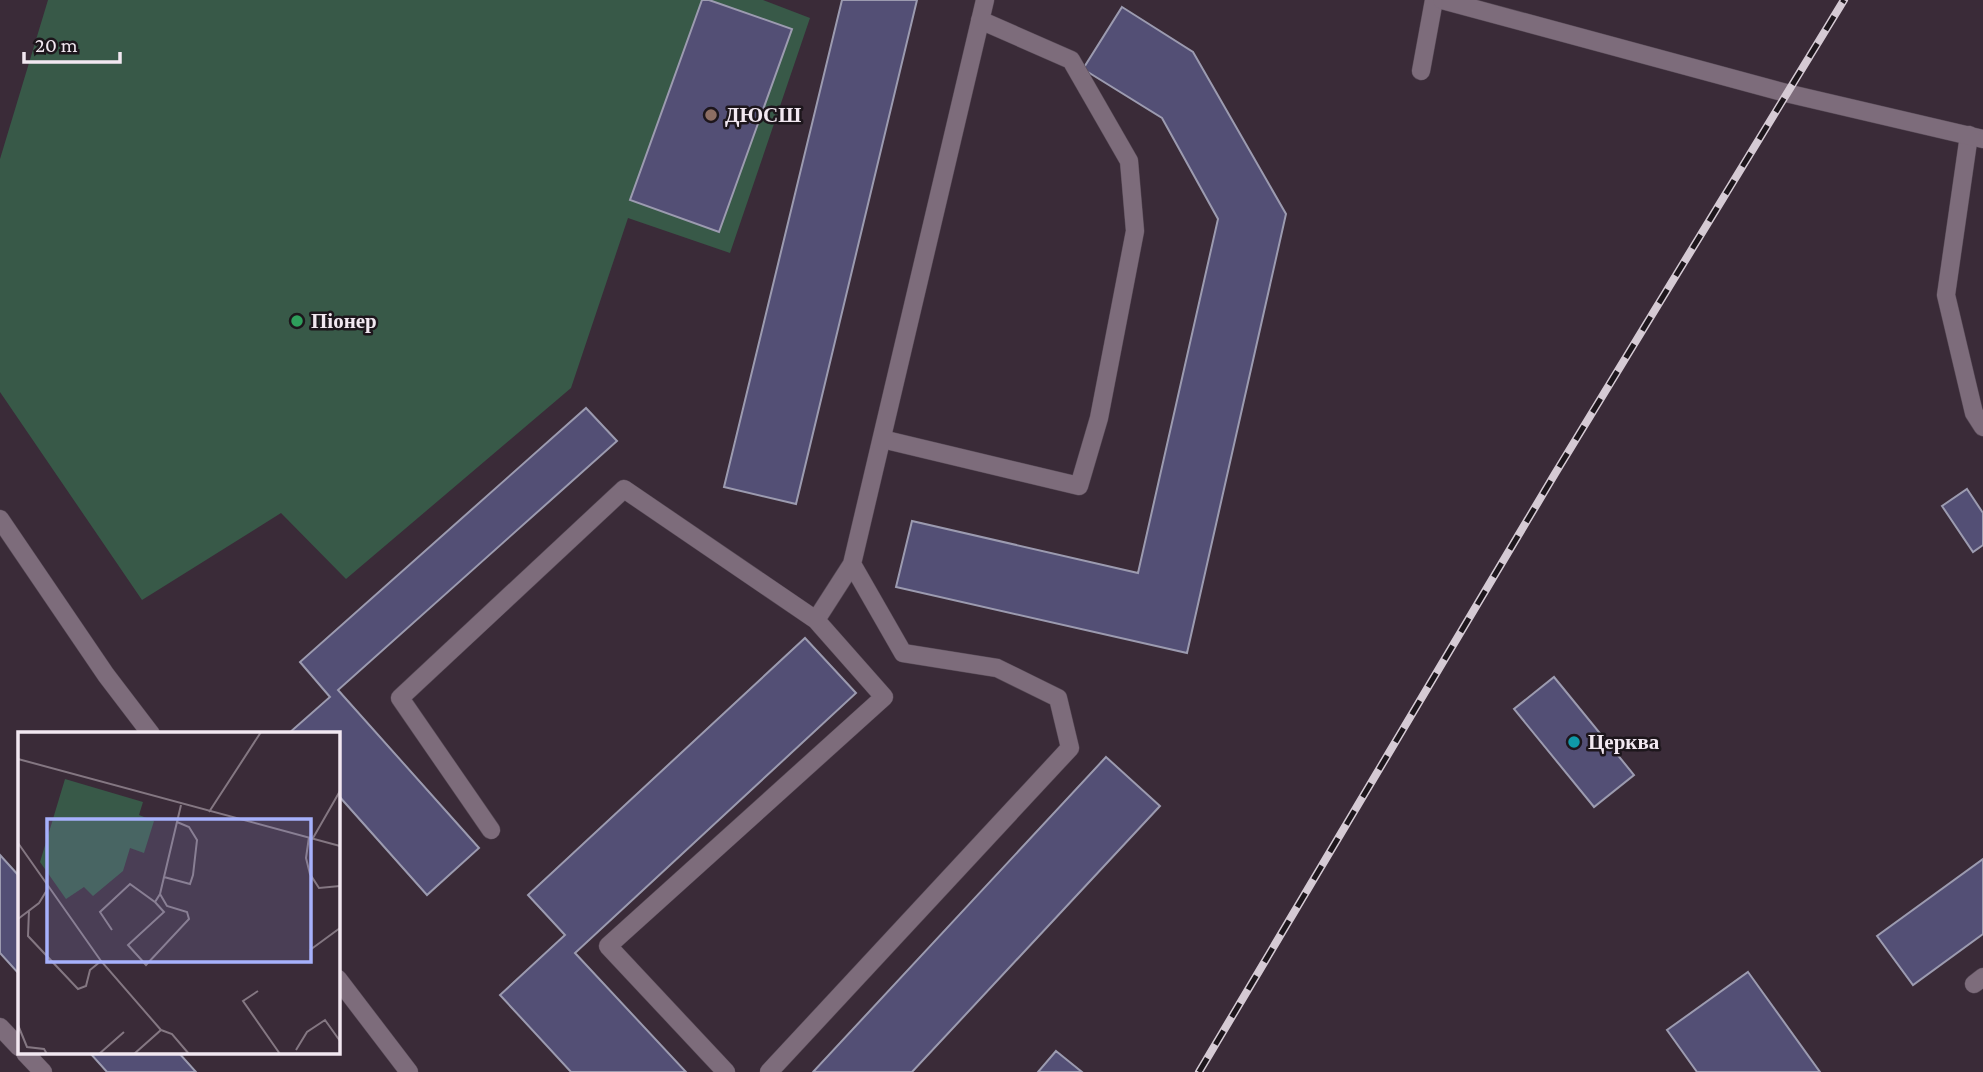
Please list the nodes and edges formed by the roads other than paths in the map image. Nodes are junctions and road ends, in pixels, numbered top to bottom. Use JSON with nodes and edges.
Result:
{"nodes":[{"id":1,"x":985,"y":0,"type":"edge"},
{"id":2,"x":1433,"y":0,"type":"edge"},
{"id":3,"x":1442,"y":0,"type":"edge"},
{"id":4,"x":980,"y":20,"type":"junction"},
{"id":5,"x":1421,"y":71,"type":"dead end"},
{"id":6,"x":1976,"y":137,"type":"edge"},
{"id":7,"x":1983,"y":427,"type":"edge"},
{"id":8,"x":882,"y":439,"type":"junction"},
{"id":9,"x":3,"y":524,"type":"edge"},
{"id":10,"x":0,"y":547,"type":"edge"},
{"id":11,"x":852,"y":564,"type":"junction"},
{"id":12,"x":816,"y":620,"type":"junction"},
{"id":13,"x":149,"y":732,"type":"edge"},
{"id":14,"x":491,"y":830,"type":"dead end"},
{"id":15,"x":340,"y":982,"type":"edge"},
{"id":16,"x":0,"y":1027,"type":"edge"},
{"id":17,"x":18,"y":1046,"type":"edge"},
{"id":18,"x":26,"y":1054,"type":"edge"},
{"id":19,"x":405,"y":1071,"type":"edge"},
{"id":20,"x":43,"y":1072,"type":"edge"},
{"id":21,"x":726,"y":1072,"type":"edge"},
{"id":22,"x":769,"y":1072,"type":"edge"}],
"edges":[{"from":1,"to":4,"type":"main road"},
{"from":2,"to":5,"type":"main road"},
{"from":3,"to":6,"type":"main road"},
{"from":4,"to":8,"type":"main road"},
{"from":4,"to":8,"type":"main road"},
{"from":6,"to":7,"type":"main road"},
{"from":8,"to":11,"type":"main road"},
{"from":9,"to":10,"type":"main road"},
{"from":9,"to":13,"type":"main road"},
{"from":11,"to":12,"type":"main road"},
{"from":11,"to":22,"type":"main road"},
{"from":12,"to":14,"type":"main road"},
{"from":12,"to":21,"type":"main road"},
{"from":15,"to":19,"type":"main road"},
{"from":16,"to":17,"type":"main road"},
{"from":18,"to":20,"type":"main road"}]}
